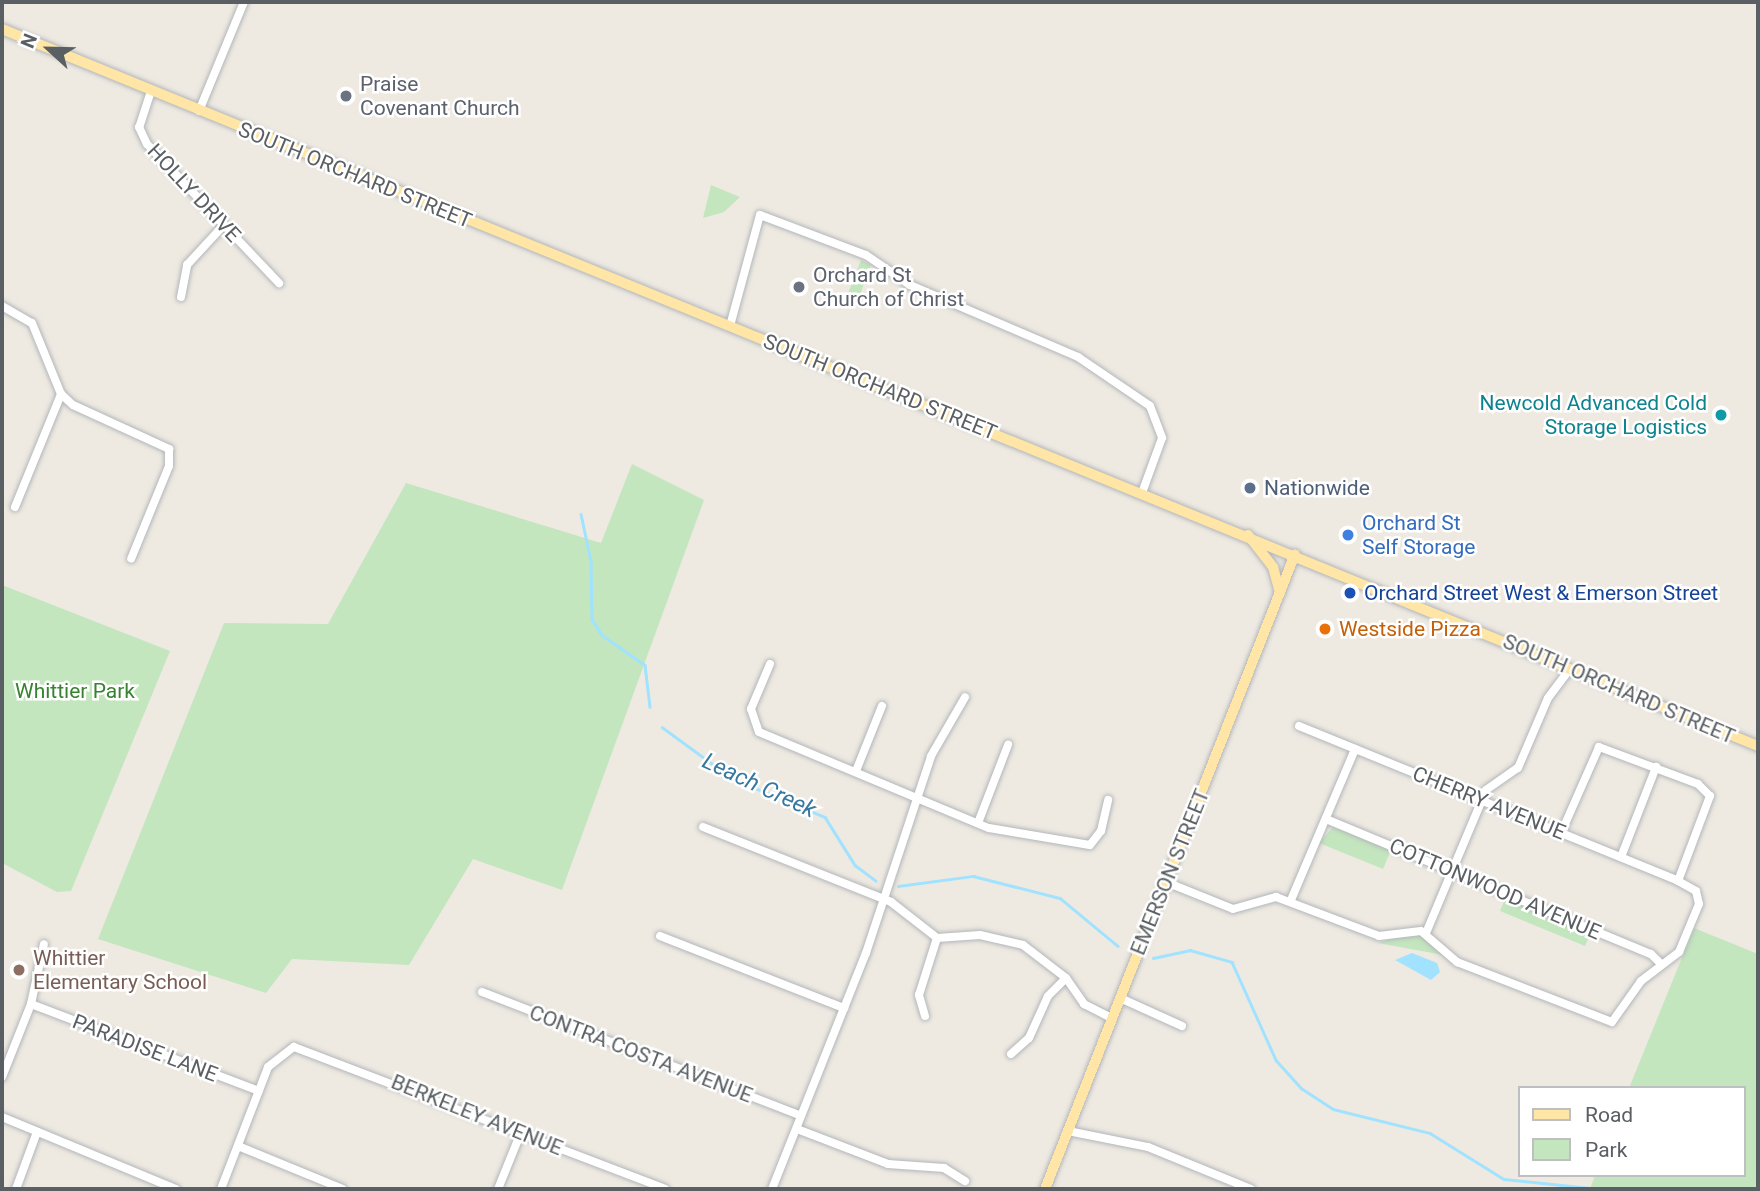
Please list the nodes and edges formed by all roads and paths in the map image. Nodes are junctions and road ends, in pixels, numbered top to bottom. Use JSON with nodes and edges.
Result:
{"nodes":[{"id":1,"x":244,"y":2,"type":"edge"},
{"id":2,"x":2,"y":29,"type":"edge"},
{"id":3,"x":150,"y":91,"type":"junction"},
{"id":4,"x":199,"y":111,"type":"junction"},
{"id":5,"x":223,"y":226,"type":"junction"},
{"id":6,"x":279,"y":283,"type":"dead end"},
{"id":7,"x":181,"y":298,"type":"dead end"},
{"id":8,"x":2,"y":306,"type":"edge"},
{"id":9,"x":730,"y":326,"type":"junction"},
{"id":10,"x":61,"y":394,"type":"junction"},
{"id":11,"x":1142,"y":493,"type":"junction"},
{"id":12,"x":15,"y":508,"type":"dead end"},
{"id":13,"x":1248,"y":535,"type":"junction"},
{"id":14,"x":1295,"y":554,"type":"junction"},
{"id":15,"x":131,"y":559,"type":"dead end"},
{"id":16,"x":1280,"y":593,"type":"junction"},
{"id":17,"x":770,"y":664,"type":"dead end"},
{"id":18,"x":1570,"y":668,"type":"junction"},
{"id":19,"x":965,"y":697,"type":"dead end"},
{"id":20,"x":882,"y":706,"type":"dead end"},
{"id":21,"x":1299,"y":726,"type":"dead end"},
{"id":22,"x":1008,"y":745,"type":"dead end"},
{"id":23,"x":1758,"y":746,"type":"edge"},
{"id":24,"x":1355,"y":748,"type":"junction"},
{"id":25,"x":1656,"y":767,"type":"junction"},
{"id":26,"x":856,"y":771,"type":"junction"},
{"id":27,"x":920,"y":799,"type":"junction"},
{"id":28,"x":1108,"y":800,"type":"dead end"},
{"id":29,"x":1481,"y":800,"type":"junction"},
{"id":30,"x":1325,"y":819,"type":"junction"},
{"id":31,"x":978,"y":823,"type":"junction"},
{"id":32,"x":704,"y":827,"type":"dead end"},
{"id":33,"x":1561,"y":833,"type":"junction"},
{"id":34,"x":1621,"y":857,"type":"junction"},
{"id":35,"x":1451,"y":871,"type":"junction"},
{"id":36,"x":1678,"y":881,"type":"junction"},
{"id":37,"x":1166,"y":882,"type":"junction"},
{"id":38,"x":880,"y":897,"type":"junction"},
{"id":39,"x":1291,"y":900,"type":"junction"},
{"id":40,"x":1426,"y":933,"type":"junction"},
{"id":41,"x":660,"y":936,"type":"dead end"},
{"id":42,"x":937,"y":938,"type":"junction"},
{"id":43,"x":44,"y":944,"type":"dead end"},
{"id":44,"x":1661,"y":964,"type":"junction"},
{"id":45,"x":1066,"y":978,"type":"junction"},
{"id":46,"x":482,"y":992,"type":"dead end"},
{"id":47,"x":1120,"y":998,"type":"junction"},
{"id":48,"x":31,"y":1004,"type":"junction"},
{"id":49,"x":844,"y":1008,"type":"junction"},
{"id":50,"x":925,"y":1016,"type":"dead end"},
{"id":51,"x":1112,"y":1018,"type":"junction"},
{"id":52,"x":1182,"y":1026,"type":"dead end"},
{"id":53,"x":1011,"y":1054,"type":"dead end"},
{"id":54,"x":2,"y":1077,"type":"edge"},
{"id":55,"x":258,"y":1091,"type":"junction"},
{"id":56,"x":801,"y":1116,"type":"junction"},
{"id":57,"x":2,"y":1117,"type":"edge"},
{"id":58,"x":797,"y":1129,"type":"junction"},
{"id":59,"x":1068,"y":1131,"type":"junction"},
{"id":60,"x":37,"y":1132,"type":"junction"},
{"id":61,"x":521,"y":1132,"type":"junction"},
{"id":62,"x":238,"y":1146,"type":"junction"},
{"id":63,"x":965,"y":1181,"type":"dead end"},
{"id":64,"x":16,"y":1189,"type":"edge"},
{"id":65,"x":176,"y":1189,"type":"edge"},
{"id":66,"x":221,"y":1189,"type":"edge"},
{"id":67,"x":343,"y":1189,"type":"edge"},
{"id":68,"x":498,"y":1189,"type":"edge"},
{"id":69,"x":665,"y":1189,"type":"edge"},
{"id":70,"x":772,"y":1189,"type":"edge"},
{"id":71,"x":1045,"y":1189,"type":"edge"},
{"id":72,"x":1251,"y":1189,"type":"edge"}],
"edges":[{"from":1,"to":4,"type":"street"},
{"from":2,"to":3,"type":"main road","name":"SOUTH ORCHARD STREET"},
{"from":3,"to":4,"type":"main road","name":"SOUTH ORCHARD STREET"},
{"from":3,"to":5,"type":"street","name":"HOLLY DRIVE"},
{"from":4,"to":9,"type":"main road","name":"SOUTH ORCHARD STREET"},
{"from":5,"to":6,"type":"street","name":"HOLLY DRIVE"},
{"from":5,"to":7,"type":"street"},
{"from":8,"to":10,"type":"street"},
{"from":9,"to":11,"type":"main road","name":"SOUTH ORCHARD STREET"},
{"from":9,"to":11,"type":"street"},
{"from":10,"to":12,"type":"street"},
{"from":10,"to":15,"type":"street"},
{"from":11,"to":13,"type":"main road","name":"SOUTH ORCHARD STREET"},
{"from":13,"to":14,"type":"main road","name":"SOUTH ORCHARD STREET"},
{"from":13,"to":16,"type":"main road"},
{"from":14,"to":16,"type":"main road","name":"EMERSON STREET"},
{"from":14,"to":18,"type":"main road","name":"SOUTH ORCHARD STREET"},
{"from":16,"to":37,"type":"main road","name":"EMERSON STREET"},
{"from":17,"to":26,"type":"street"},
{"from":18,"to":23,"type":"main road","name":"SOUTH ORCHARD STREET"},
{"from":18,"to":29,"type":"street"},
{"from":19,"to":27,"type":"street"},
{"from":20,"to":26,"type":"street"},
{"from":21,"to":24,"type":"street","name":"CHERRY AVENUE"},
{"from":22,"to":31,"type":"street"},
{"from":24,"to":29,"type":"street","name":"CHERRY AVENUE"},
{"from":24,"to":30,"type":"street"},
{"from":25,"to":33,"type":"street"},
{"from":25,"to":34,"type":"street"},
{"from":25,"to":36,"type":"street"},
{"from":26,"to":27,"type":"street"},
{"from":27,"to":31,"type":"street"},
{"from":27,"to":38,"type":"street"},
{"from":28,"to":31,"type":"street"},
{"from":29,"to":33,"type":"street","name":"CHERRY AVENUE"},
{"from":29,"to":35,"type":"street"},
{"from":30,"to":35,"type":"street","name":"COTTONWOOD AVENUE"},
{"from":30,"to":39,"type":"street"},
{"from":32,"to":38,"type":"street"},
{"from":33,"to":34,"type":"street","name":"CHERRY AVENUE"},
{"from":34,"to":36,"type":"street","name":"CHERRY AVENUE"},
{"from":35,"to":40,"type":"street"},
{"from":35,"to":44,"type":"street","name":"COTTONWOOD AVENUE"},
{"from":36,"to":44,"type":"street"},
{"from":37,"to":39,"type":"street"},
{"from":37,"to":47,"type":"main road","name":"EMERSON STREET"},
{"from":38,"to":42,"type":"street"},
{"from":38,"to":49,"type":"street"},
{"from":39,"to":40,"type":"street"},
{"from":40,"to":44,"type":"street"},
{"from":41,"to":49,"type":"street"},
{"from":42,"to":45,"type":"street"},
{"from":42,"to":50,"type":"street"},
{"from":43,"to":48,"type":"street"},
{"from":45,"to":51,"type":"street"},
{"from":45,"to":53,"type":"street"},
{"from":46,"to":56,"type":"street","name":"CONTRA COSTA AVENUE"},
{"from":47,"to":51,"type":"main road","name":"EMERSON STREET"},
{"from":47,"to":52,"type":"street"},
{"from":48,"to":54,"type":"street"},
{"from":48,"to":55,"type":"street","name":"PARADISE LANE"},
{"from":49,"to":56,"type":"street"},
{"from":51,"to":59,"type":"main road","name":"EMERSON STREET"},
{"from":55,"to":61,"type":"street","name":"BERKELEY AVENUE"},
{"from":55,"to":62,"type":"street"},
{"from":56,"to":58,"type":"street"},
{"from":57,"to":60,"type":"street"},
{"from":58,"to":63,"type":"street"},
{"from":58,"to":70,"type":"street"},
{"from":59,"to":71,"type":"main road","name":"EMERSON STREET"},
{"from":59,"to":72,"type":"street"},
{"from":60,"to":64,"type":"street"},
{"from":60,"to":65,"type":"street"},
{"from":61,"to":68,"type":"street"},
{"from":61,"to":69,"type":"street","name":"BERKELEY AVENUE"},
{"from":62,"to":66,"type":"street"},
{"from":62,"to":67,"type":"street"}]}
